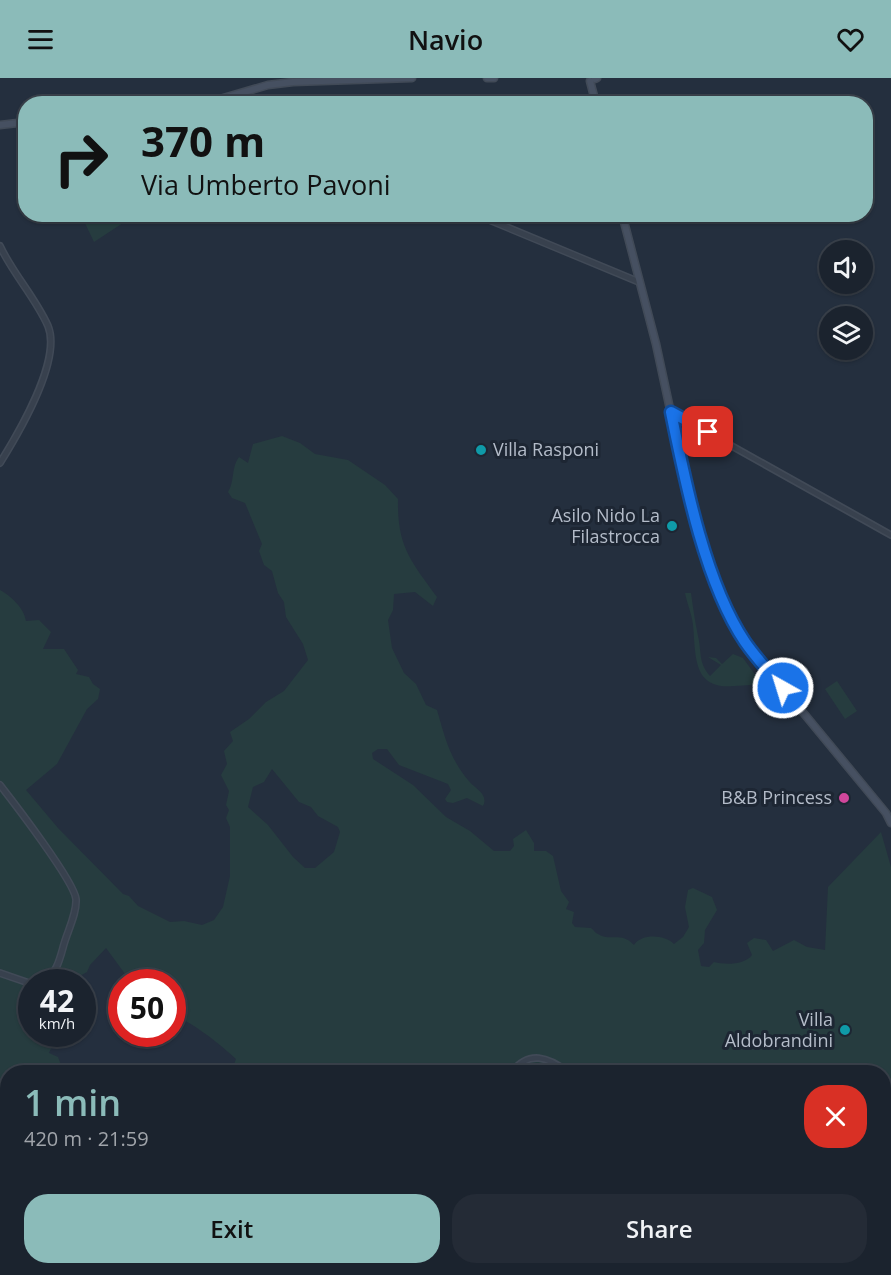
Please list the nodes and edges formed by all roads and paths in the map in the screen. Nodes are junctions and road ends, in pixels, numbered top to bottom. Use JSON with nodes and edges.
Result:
{"nodes":[{"id":1,"x":412,"y":78,"type":"edge"},
{"id":2,"x":487,"y":78,"type":"edge"},
{"id":3,"x":494,"y":78,"type":"edge"},
{"id":4,"x":592,"y":80,"type":"edge"},
{"id":5,"x":268,"y":82,"type":"edge"},
{"id":6,"x":227,"y":96,"type":"edge"},
{"id":7,"x":595,"y":96,"type":"edge"},
{"id":8,"x":18,"y":123,"type":"edge"},
{"id":9,"x":0,"y":125,"type":"edge"},
{"id":10,"x":493,"y":222,"type":"edge"},
{"id":11,"x":624,"y":222,"type":"edge"},
{"id":12,"x":0,"y":246,"type":"edge"},
{"id":13,"x":639,"y":282,"type":"junction"},
{"id":14,"x":671,"y":412,"type":"junction"},
{"id":15,"x":0,"y":463,"type":"edge"},
{"id":16,"x":891,"y":535,"type":"edge"},
{"id":17,"x":0,"y":785,"type":"edge"},
{"id":18,"x":891,"y":823,"type":"edge"},
{"id":19,"x":55,"y":969,"type":"edge"},
{"id":20,"x":0,"y":973,"type":"edge"},
{"id":21,"x":18,"y":979,"type":"edge"},
{"id":22,"x":520,"y":1065,"type":"edge"},
{"id":23,"x":558,"y":1065,"type":"edge"}],
"edges":[{"from":1,"to":5,"type":"main road"},
{"from":2,"to":3,"type":"main road"},
{"from":4,"to":7,"type":"main road"},
{"from":5,"to":6,"type":"main road"},
{"from":8,"to":9,"type":"main road"},
{"from":10,"to":13,"type":"street"},
{"from":11,"to":13,"type":"main road"},
{"from":12,"to":15,"type":"street"},
{"from":13,"to":14,"type":"main road"},
{"from":14,"to":16,"type":"street"},
{"from":14,"to":18,"type":"main road"},
{"from":17,"to":19,"type":"street"},
{"from":20,"to":21,"type":"street"},
{"from":22,"to":23,"type":"street"}]}
